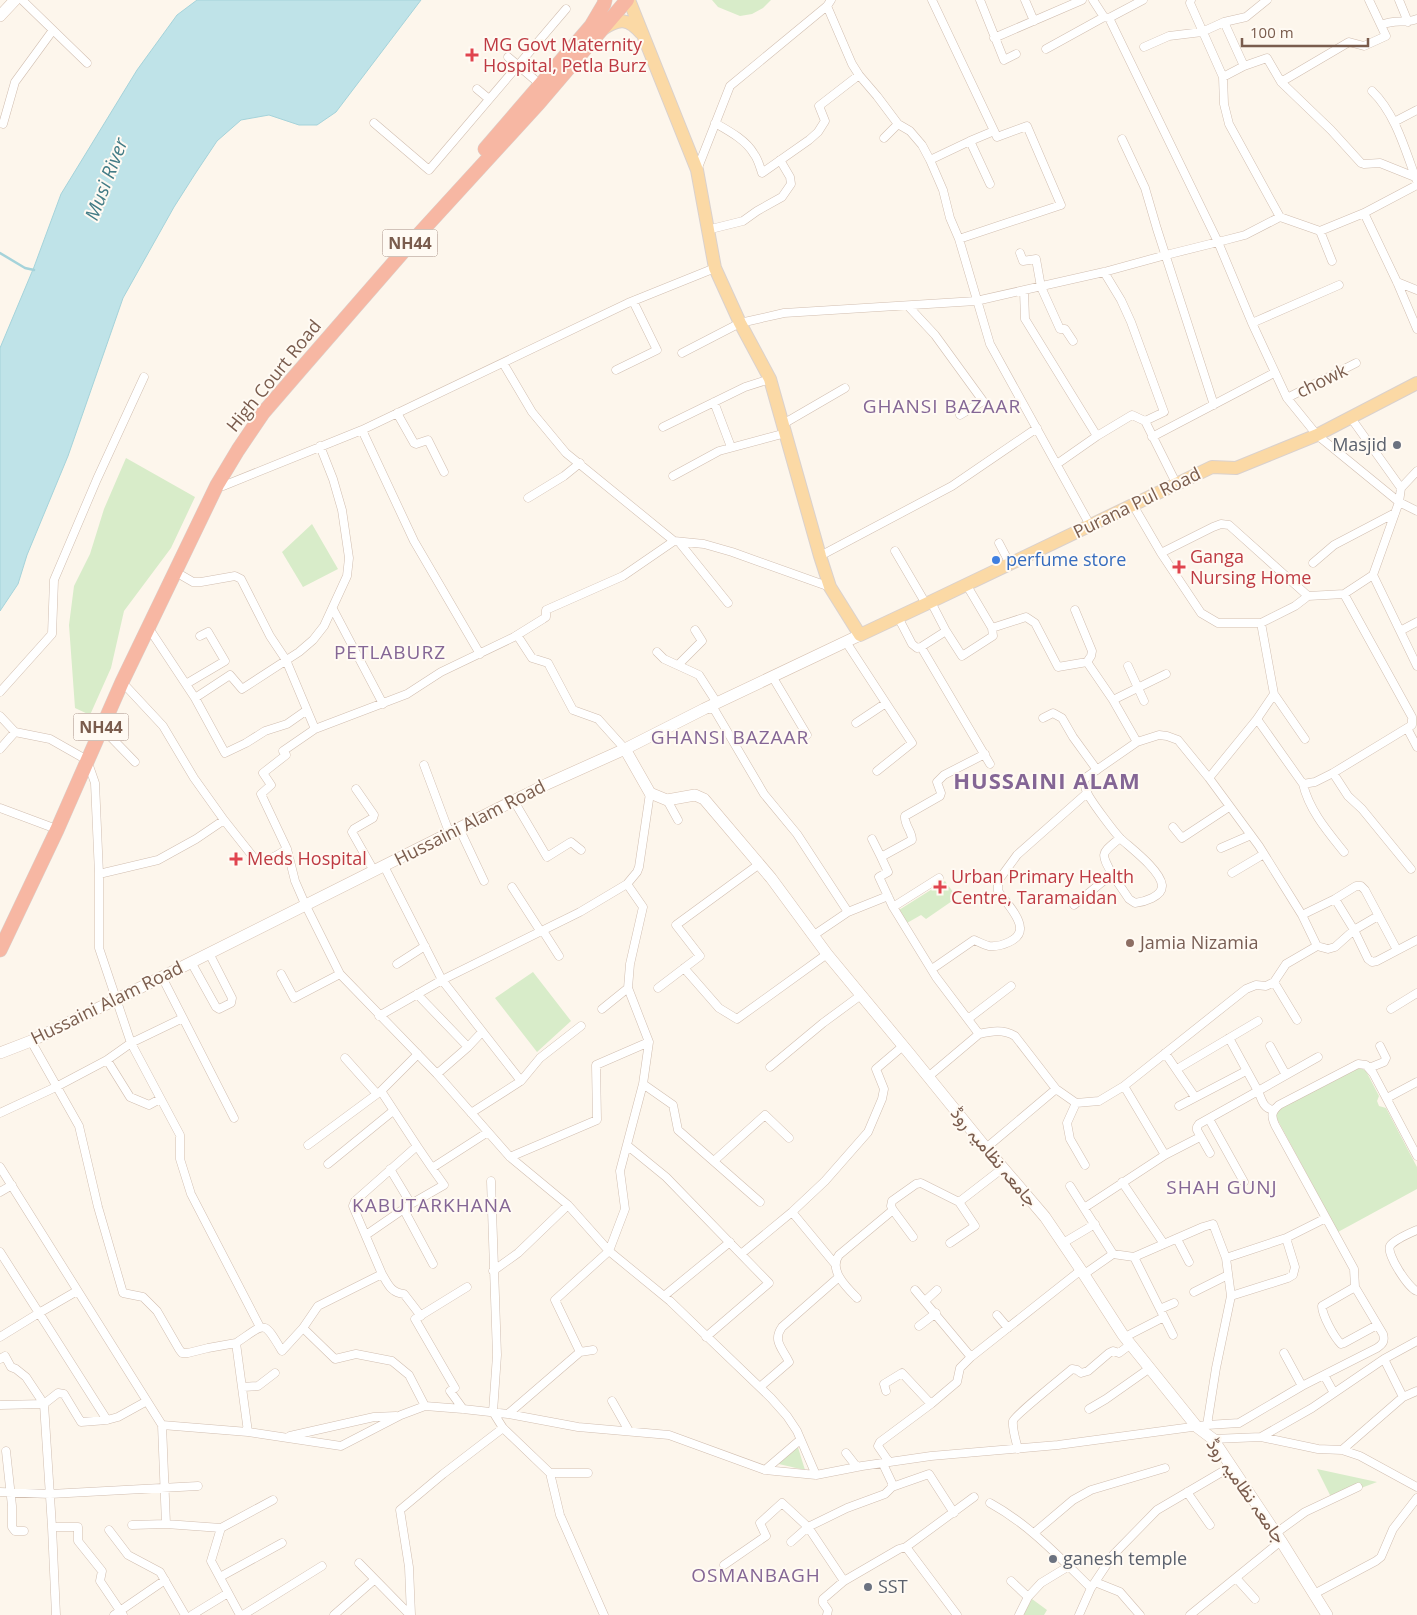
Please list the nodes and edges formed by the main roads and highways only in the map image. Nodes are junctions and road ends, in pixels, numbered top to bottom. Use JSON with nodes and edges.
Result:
{"nodes":[{"id":1,"x":604,"y":0,"type":"edge"},
{"id":2,"x":628,"y":0,"type":"edge"},
{"id":3,"x":602,"y":30,"type":"junction"},
{"id":4,"x":646,"y":39,"type":"junction"},
{"id":5,"x":1417,"y":383,"type":"edge"},
{"id":6,"x":214,"y":485,"type":"junction"},
{"id":7,"x":83,"y":758,"type":"junction"},
{"id":8,"x":0,"y":932,"type":"edge"},
{"id":9,"x":0,"y":950,"type":"edge"}],
"edges":[{"from":1,"to":6,"type":"highway","name":"High Court Road","number":"NH44"},
{"from":2,"to":3,"type":"highway","name":"High Court Road","number":"NH44"},
{"from":2,"to":4,"type":"main road"},
{"from":3,"to":4,"type":"main road"},
{"from":3,"to":6,"type":"highway","name":"High Court Road","number":"NH44"},
{"from":4,"to":5,"type":"main road","name":"Purana Pul Road"},
{"from":6,"to":7,"type":"highway","name":"High Court Road","number":"NH44"},
{"from":6,"to":7,"type":"highway","name":"High Court Road","number":"NH44"},
{"from":7,"to":8,"type":"highway","name":"High Court Road","number":"NH44"},
{"from":7,"to":9,"type":"highway","name":"High Court Road","number":"NH44"}]}
